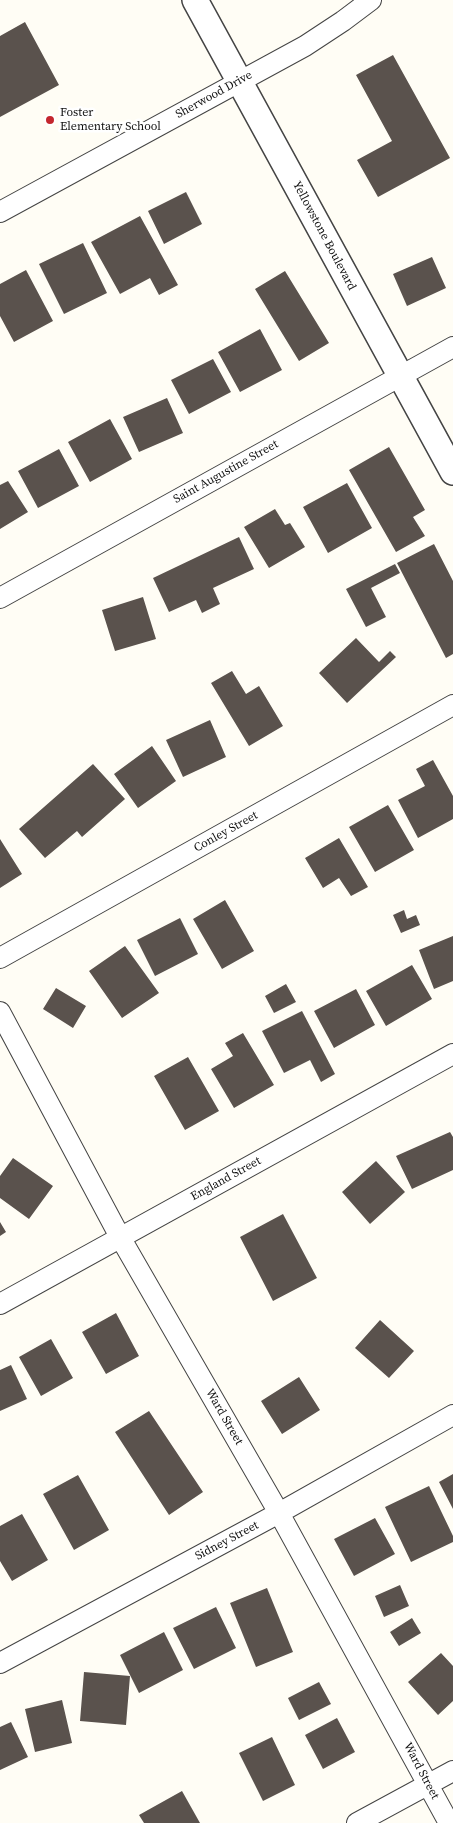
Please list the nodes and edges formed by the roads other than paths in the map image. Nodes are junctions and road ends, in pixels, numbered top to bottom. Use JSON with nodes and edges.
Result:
{"nodes":[{"id":1,"x":195,"y":0,"type":"edge"},
{"id":2,"x":371,"y":0,"type":"edge"},
{"id":3,"x":240,"y":81,"type":"junction"},
{"id":4,"x":0,"y":212,"type":"edge"},
{"id":5,"x":453,"y":347,"type":"edge"},
{"id":6,"x":400,"y":376,"type":"junction"},
{"id":7,"x":453,"y":472,"type":"edge"},
{"id":8,"x":0,"y":598,"type":"edge"},
{"id":9,"x":453,"y":705,"type":"edge"},
{"id":10,"x":0,"y":958,"type":"edge"},
{"id":11,"x":0,"y":1012,"type":"edge"},
{"id":12,"x":453,"y":1054,"type":"edge"},
{"id":13,"x":120,"y":1237,"type":"junction"},
{"id":14,"x":0,"y":1304,"type":"edge"},
{"id":15,"x":453,"y":1415,"type":"edge"},
{"id":16,"x":279,"y":1512,"type":"junction"},
{"id":17,"x":0,"y":1663,"type":"edge"},
{"id":18,"x":453,"y":1771,"type":"edge"},
{"id":19,"x":428,"y":1785,"type":"junction"},
{"id":20,"x":357,"y":1823,"type":"edge"},
{"id":21,"x":449,"y":1823,"type":"edge"}],
"edges":[{"from":1,"to":3,"type":"street","name":"Yellowstone Boulevard"},
{"from":2,"to":3,"type":"street","name":"Sherwood Drive"},
{"from":3,"to":4,"type":"street","name":"Sherwood Drive"},
{"from":3,"to":6,"type":"street","name":"Yellowstone Boulevard"},
{"from":5,"to":6,"type":"street","name":"Saint Augustine Street"},
{"from":6,"to":7,"type":"street","name":"Yellowstone Boulevard"},
{"from":6,"to":8,"type":"street","name":"Saint Augustine Street"},
{"from":9,"to":10,"type":"street","name":"Conley Street"},
{"from":11,"to":13,"type":"street","name":"Ward Street"},
{"from":12,"to":13,"type":"street","name":"England Street"},
{"from":13,"to":14,"type":"street","name":"England Street"},
{"from":13,"to":16,"type":"street","name":"Ward Street"},
{"from":15,"to":16,"type":"street","name":"Sidney Street"},
{"from":16,"to":17,"type":"street","name":"Sidney Street"},
{"from":16,"to":19,"type":"street","name":"Ward Street"},
{"from":18,"to":19,"type":"street"},
{"from":19,"to":20,"type":"street"},
{"from":19,"to":21,"type":"street","name":"Ward Street"}]}
